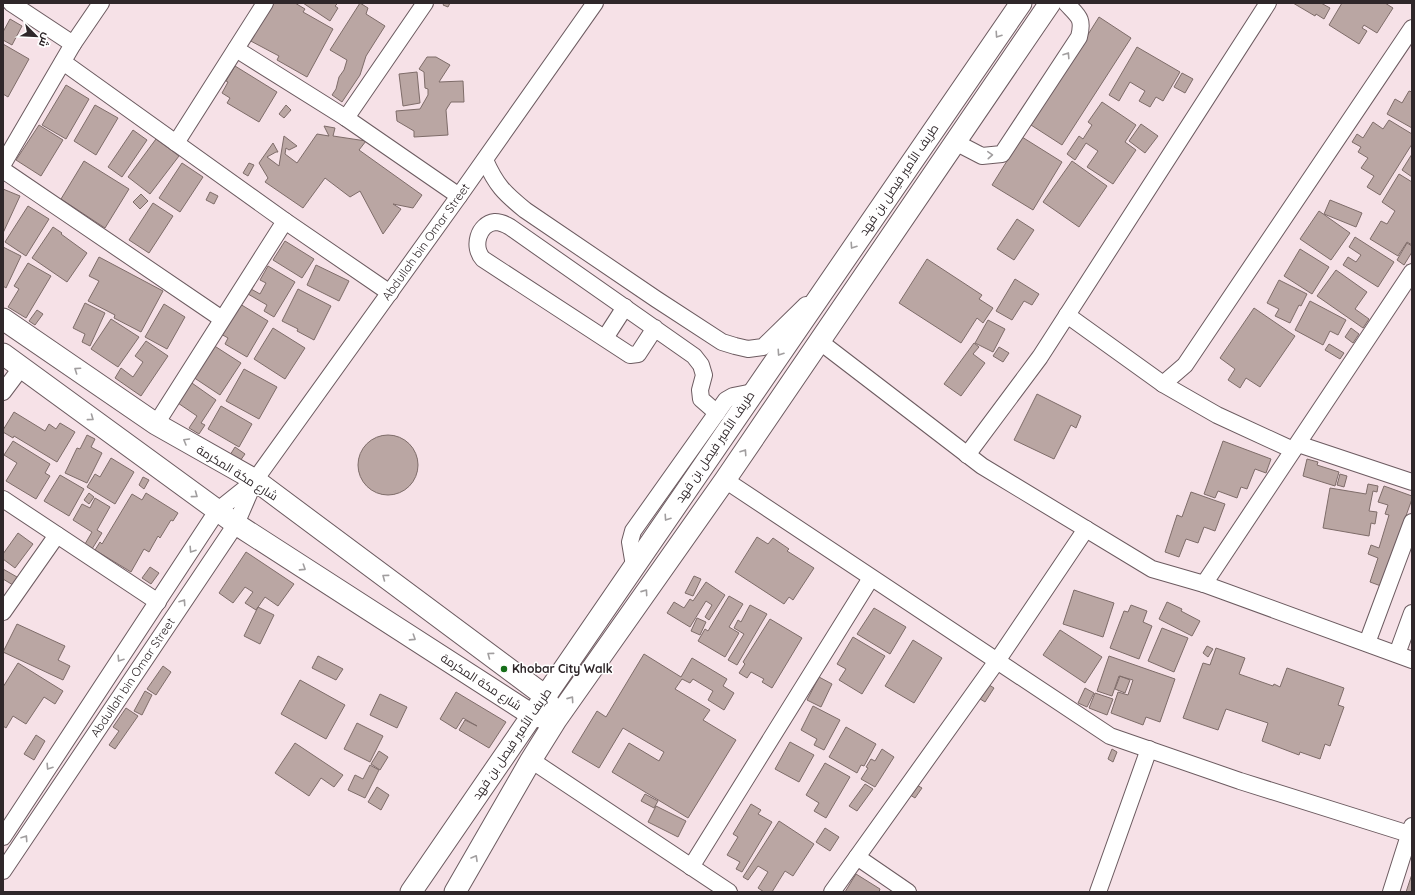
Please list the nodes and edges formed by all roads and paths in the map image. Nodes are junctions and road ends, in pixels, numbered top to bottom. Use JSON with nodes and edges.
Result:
{"nodes":[{"id":1,"x":11,"y":3,"type":"edge"},
{"id":2,"x":101,"y":3,"type":"edge"},
{"id":3,"x":265,"y":3,"type":"edge"},
{"id":4,"x":424,"y":3,"type":"edge"},
{"id":5,"x":595,"y":3,"type":"edge"},
{"id":6,"x":1021,"y":3,"type":"edge"},
{"id":7,"x":1050,"y":3,"type":"edge"},
{"id":8,"x":1066,"y":3,"type":"edge"},
{"id":9,"x":1268,"y":3,"type":"edge"},
{"id":10,"x":1412,"y":28,"type":"edge"},
{"id":11,"x":73,"y":44,"type":"junction"},
{"id":12,"x":236,"y":49,"type":"junction"},
{"id":13,"x":62,"y":62,"type":"junction"},
{"id":14,"x":346,"y":118,"type":"junction"},
{"id":15,"x":955,"y":142,"type":"junction"},
{"id":16,"x":176,"y":143,"type":"junction"},
{"id":17,"x":485,"y":160,"type":"junction"},
{"id":18,"x":3,"y":164,"type":"edge"},
{"id":19,"x":3,"y":170,"type":"edge"},
{"id":20,"x":459,"y":196,"type":"junction"},
{"id":21,"x":285,"y":221,"type":"junction"},
{"id":22,"x":1411,"y":277,"type":"edge"},
{"id":23,"x":826,"y":286,"type":"junction"},
{"id":24,"x":390,"y":293,"type":"junction"},
{"id":25,"x":625,"y":307,"type":"junction"},
{"id":26,"x":1066,"y":315,"type":"junction"},
{"id":27,"x":3,"y":319,"type":"edge"},
{"id":28,"x":222,"y":319,"type":"junction"},
{"id":29,"x":655,"y":328,"type":"junction"},
{"id":30,"x":604,"y":338,"type":"junction"},
{"id":31,"x":819,"y":341,"type":"junction"},
{"id":32,"x":3,"y":354,"type":"edge"},
{"id":33,"x":21,"y":368,"type":"junction"},
{"id":34,"x":1163,"y":384,"type":"junction"},
{"id":35,"x":3,"y":392,"type":"edge"},
{"id":36,"x":753,"y":392,"type":"junction"},
{"id":37,"x":717,"y":413,"type":"junction"},
{"id":38,"x":156,"y":424,"type":"junction"},
{"id":39,"x":1295,"y":447,"type":"junction"},
{"id":40,"x":967,"y":456,"type":"junction"},
{"id":41,"x":255,"y":480,"type":"junction"},
{"id":42,"x":725,"y":480,"type":"junction"},
{"id":43,"x":1412,"y":482,"type":"edge"},
{"id":44,"x":3,"y":499,"type":"edge"},
{"id":45,"x":217,"y":511,"type":"junction"},
{"id":46,"x":1412,"y":522,"type":"edge"},
{"id":47,"x":236,"y":524,"type":"junction"},
{"id":48,"x":1086,"y":529,"type":"junction"},
{"id":49,"x":57,"y":535,"type":"junction"},
{"id":50,"x":634,"y":566,"type":"junction"},
{"id":51,"x":871,"y":578,"type":"junction"},
{"id":52,"x":1204,"y":584,"type":"junction"},
{"id":53,"x":158,"y":602,"type":"junction"},
{"id":54,"x":3,"y":612,"type":"edge"},
{"id":55,"x":1412,"y":613,"type":"edge"},
{"id":56,"x":1367,"y":643,"type":"junction"},
{"id":57,"x":1397,"y":654,"type":"junction"},
{"id":58,"x":1412,"y":660,"type":"edge"},
{"id":59,"x":997,"y":661,"type":"junction"},
{"id":60,"x":99,"y":691,"type":"junction"},
{"id":61,"x":545,"y":696,"type":"junction"},
{"id":62,"x":116,"y":702,"type":"junction"},
{"id":63,"x":532,"y":715,"type":"junction"},
{"id":64,"x":556,"y":720,"type":"junction"},
{"id":65,"x":1149,"y":749,"type":"junction"},
{"id":66,"x":531,"y":760,"type":"junction"},
{"id":67,"x":1411,"y":830,"type":"edge"},
{"id":68,"x":3,"y":837,"type":"edge"},
{"id":69,"x":857,"y":857,"type":"junction"},
{"id":70,"x":692,"y":867,"type":"junction"},
{"id":71,"x":3,"y":871,"type":"edge"},
{"id":72,"x":459,"y":891,"type":"edge"},
{"id":73,"x":411,"y":892,"type":"edge"},
{"id":74,"x":729,"y":892,"type":"edge"},
{"id":75,"x":832,"y":892,"type":"edge"},
{"id":76,"x":908,"y":892,"type":"edge"},
{"id":77,"x":1098,"y":892,"type":"edge"},
{"id":78,"x":1391,"y":892,"type":"edge"}],
"edges":[{"from":1,"to":11,"type":"street"},
{"from":2,"to":11,"type":"street"},
{"from":3,"to":12,"type":"street"},
{"from":4,"to":14,"type":"street"},
{"from":5,"to":17,"type":"street","name":"Abdullah bin Omar Street"},
{"from":6,"to":23,"type":"main road","name":"طريف الأمير فيصل بن فهد","one_way":true},
{"from":7,"to":15,"type":"main road","name":"طريف الأمير فيصل بن فهد"},
{"from":15,"to":8,"type":"street","one_way":true},
{"from":9,"to":26,"type":"street"},
{"from":10,"to":34,"type":"street"},
{"from":11,"to":13,"type":"street"},
{"from":12,"to":14,"type":"street"},
{"from":12,"to":16,"type":"street"},
{"from":13,"to":16,"type":"street"},
{"from":13,"to":18,"type":"street"},
{"from":14,"to":20,"type":"street"},
{"from":15,"to":31,"type":"main road","name":"طريف الأمير فيصل بن فهد"},
{"from":16,"to":21,"type":"street"},
{"from":17,"to":20,"type":"street","name":"Abdullah bin Omar Street"},
{"from":17,"to":23,"type":"street"},
{"from":19,"to":28,"type":"street"},
{"from":20,"to":24,"type":"street","name":"Abdullah bin Omar Street"},
{"from":21,"to":24,"type":"street"},
{"from":21,"to":28,"type":"street"},
{"from":22,"to":39,"type":"street"},
{"from":23,"to":36,"type":"main road","name":"طريف الأمير فيصل بن فهد","one_way":true},
{"from":24,"to":41,"type":"street","name":"Abdullah bin Omar Street"},
{"from":25,"to":29,"type":"street"},
{"from":25,"to":30,"type":"street"},
{"from":25,"to":30,"type":"street"},
{"from":26,"to":34,"type":"street"},
{"from":26,"to":40,"type":"street"},
{"from":38,"to":27,"type":"main road","name":"شارع مكة المكرمة","one_way":true},
{"from":28,"to":38,"type":"street"},
{"from":29,"to":30,"type":"street"},
{"from":29,"to":37,"type":"street"},
{"from":31,"to":40,"type":"street"},
{"from":42,"to":31,"type":"main road","name":"طريف الأمير فيصل بن فهد","one_way":true},
{"from":32,"to":33,"type":"main road","name":"شارع مكة المكرمة"},
{"from":33,"to":35,"type":"street"},
{"from":33,"to":45,"type":"main road","name":"شارع مكة المكرمة","one_way":true},
{"from":34,"to":39,"type":"street"},
{"from":36,"to":37,"type":"street"},
{"from":36,"to":50,"type":"main road","name":"طريف الأمير فيصل بن فهد","one_way":true},
{"from":37,"to":50,"type":"street"},
{"from":41,"to":38,"type":"main road","name":"شارع مكة المكرمة","one_way":true},
{"from":39,"to":43,"type":"street"},
{"from":39,"to":52,"type":"street"},
{"from":40,"to":48,"type":"street"},
{"from":41,"to":45,"type":"street","name":"Abdullah bin Omar Street"},
{"from":41,"to":47,"type":"street","name":"Abdullah bin Omar Street"},
{"from":61,"to":41,"type":"main road","name":"شارع مكة المكرمة","one_way":true},
{"from":42,"to":51,"type":"street"},
{"from":64,"to":42,"type":"main road","name":"طريف الأمير فيصل بن فهد","one_way":true},
{"from":44,"to":49,"type":"street"},
{"from":45,"to":47,"type":"main road","name":"شارع مكة المكرمة"},
{"from":45,"to":53,"type":"street","name":"Abdullah bin Omar Street","one_way":true},
{"from":46,"to":56,"type":"street"},
{"from":62,"to":47,"type":"street","name":"Abdullah bin Omar Street","one_way":true},
{"from":47,"to":63,"type":"main road","name":"شارع مكة المكرمة","one_way":true},
{"from":48,"to":52,"type":"street"},
{"from":48,"to":59,"type":"street"},
{"from":49,"to":53,"type":"street"},
{"from":49,"to":54,"type":"street"},
{"from":50,"to":61,"type":"main road","name":"طريف الأمير فيصل بن فهد"},
{"from":51,"to":59,"type":"street"},
{"from":51,"to":70,"type":"street"},
{"from":52,"to":56,"type":"street"},
{"from":53,"to":60,"type":"street","name":"Abdullah bin Omar Street","one_way":true},
{"from":55,"to":57,"type":"street"},
{"from":56,"to":57,"type":"street"},
{"from":57,"to":58,"type":"street"},
{"from":59,"to":65,"type":"street"},
{"from":59,"to":69,"type":"street"},
{"from":60,"to":62,"type":"street"},
{"from":60,"to":68,"type":"street","name":"Abdullah bin Omar Street","one_way":true},
{"from":61,"to":63,"type":"main road","name":"طريف الأمير فيصل بن فهد"},
{"from":61,"to":64,"type":"main road","name":"شارع مكة المكرمة"},
{"from":71,"to":62,"type":"street","name":"Abdullah bin Omar Street","one_way":true},
{"from":63,"to":64,"type":"main road","name":"شارع مكة المكرمة"},
{"from":63,"to":73,"type":"main road","name":"طريف الأمير فيصل بن فهد"},
{"from":64,"to":66,"type":"main road","name":"طريف الأمير فيصل بن فهد"},
{"from":65,"to":67,"type":"street"},
{"from":65,"to":77,"type":"street"},
{"from":66,"to":70,"type":"street"},
{"from":72,"to":66,"type":"main road","name":"طريف الأمير فيصل بن فهد","one_way":true},
{"from":67,"to":78,"type":"street"},
{"from":69,"to":75,"type":"street"},
{"from":69,"to":76,"type":"street"},
{"from":70,"to":74,"type":"street"}]}
